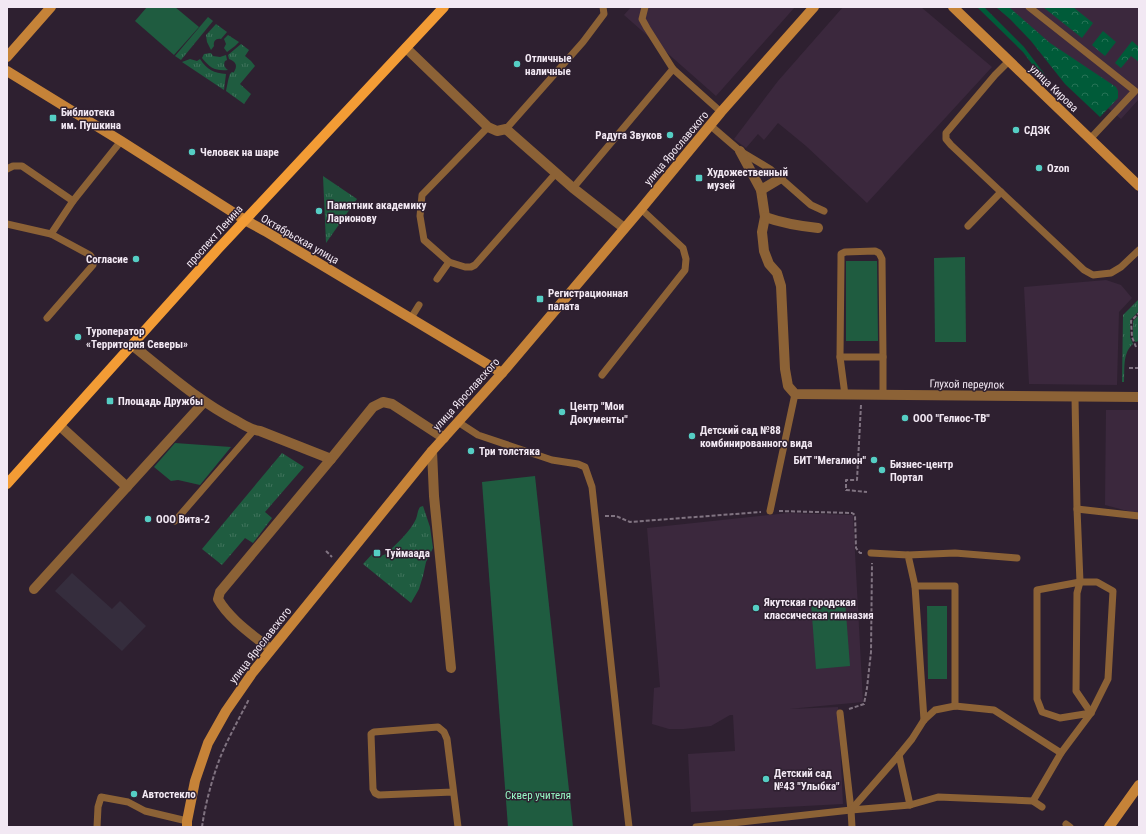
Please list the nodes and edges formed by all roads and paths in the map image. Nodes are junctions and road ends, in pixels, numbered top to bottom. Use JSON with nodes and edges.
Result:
{"nodes":[{"id":1,"x":51,"y":7,"type":"edge"},
{"id":2,"x":444,"y":7,"type":"edge"},
{"id":3,"x":603,"y":7,"type":"edge"},
{"id":4,"x":645,"y":7,"type":"edge"},
{"id":5,"x":814,"y":7,"type":"edge"},
{"id":6,"x":953,"y":7,"type":"edge"},
{"id":7,"x":1030,"y":7,"type":"edge"},
{"id":8,"x":406,"y":48,"type":"junction"},
{"id":9,"x":7,"y":57,"type":"edge"},
{"id":10,"x":1009,"y":61,"type":"junction"},
{"id":11,"x":673,"y":69,"type":"junction"},
{"id":12,"x":7,"y":71,"type":"edge"},
{"id":13,"x":1137,"y":88,"type":"edge"},
{"id":14,"x":721,"y":112,"type":"junction"},
{"id":15,"x":711,"y":126,"type":"junction"},
{"id":16,"x":488,"y":127,"type":"junction"},
{"id":17,"x":506,"y":129,"type":"junction"},
{"id":18,"x":1090,"y":139,"type":"junction"},
{"id":19,"x":121,"y":141,"type":"junction"},
{"id":20,"x":740,"y":151,"type":"junction"},
{"id":21,"x":7,"y":169,"type":"edge"},
{"id":22,"x":556,"y":173,"type":"junction"},
{"id":23,"x":781,"y":178,"type":"junction"},
{"id":24,"x":1138,"y":182,"type":"edge"},
{"id":25,"x":573,"y":188,"type":"junction"},
{"id":26,"x":761,"y":190,"type":"junction"},
{"id":27,"x":1001,"y":192,"type":"junction"},
{"id":28,"x":73,"y":201,"type":"junction"},
{"id":29,"x":641,"y":209,"type":"junction"},
{"id":30,"x":824,"y":211,"type":"dead end"},
{"id":31,"x":765,"y":217,"type":"junction"},
{"id":32,"x":244,"y":220,"type":"junction"},
{"id":33,"x":7,"y":224,"type":"edge"},
{"id":34,"x":968,"y":226,"type":"dead end"},
{"id":35,"x":624,"y":228,"type":"junction"},
{"id":36,"x":818,"y":228,"type":"dead end"},
{"id":37,"x":51,"y":234,"type":"junction"},
{"id":38,"x":1139,"y":250,"type":"edge"},
{"id":39,"x":449,"y":262,"type":"junction"},
{"id":40,"x":437,"y":279,"type":"dead end"},
{"id":41,"x":419,"y":305,"type":"dead end"},
{"id":42,"x":1139,"y":313,"type":"edge"},
{"id":43,"x":47,"y":318,"type":"dead end"},
{"id":44,"x":411,"y":318,"type":"junction"},
{"id":45,"x":132,"y":345,"type":"junction"},
{"id":46,"x":1136,"y":347,"type":"dead end"},
{"id":47,"x":840,"y":357,"type":"junction"},
{"id":48,"x":883,"y":357,"type":"junction"},
{"id":49,"x":1129,"y":368,"type":"dead end"},
{"id":50,"x":1139,"y":368,"type":"edge"},
{"id":51,"x":502,"y":373,"type":"junction"},
{"id":52,"x":602,"y":375,"type":"dead end"},
{"id":53,"x":795,"y":394,"type":"junction"},
{"id":54,"x":845,"y":395,"type":"junction"},
{"id":55,"x":883,"y":395,"type":"junction"},
{"id":56,"x":1075,"y":397,"type":"junction"},
{"id":57,"x":1139,"y":397,"type":"edge"},
{"id":58,"x":204,"y":402,"type":"junction"},
{"id":59,"x":861,"y":404,"type":"dead end"},
{"id":60,"x":458,"y":422,"type":"junction"},
{"id":61,"x":60,"y":426,"type":"junction"},
{"id":62,"x":254,"y":430,"type":"junction"},
{"id":63,"x":444,"y":438,"type":"junction"},
{"id":64,"x":432,"y":451,"type":"junction"},
{"id":65,"x":331,"y":459,"type":"junction"},
{"id":66,"x":7,"y":484,"type":"edge"},
{"id":67,"x":127,"y":487,"type":"junction"},
{"id":68,"x":867,"y":492,"type":"dead end"},
{"id":69,"x":1077,"y":509,"type":"junction"},
{"id":70,"x":770,"y":512,"type":"junction"},
{"id":71,"x":1139,"y":516,"type":"edge"},
{"id":72,"x":595,"y":517,"type":"junction"},
{"id":73,"x":175,"y":520,"type":"dead end"},
{"id":74,"x":871,"y":553,"type":"junction"},
{"id":75,"x":908,"y":555,"type":"junction"},
{"id":76,"x":1017,"y":558,"type":"dead end"},
{"id":77,"x":1080,"y":582,"type":"junction"},
{"id":78,"x":915,"y":586,"type":"junction"},
{"id":79,"x":34,"y":590,"type":"dead end"},
{"id":80,"x":270,"y":649,"type":"junction"},
{"id":81,"x":451,"y":668,"type":"dead end"},
{"id":82,"x":249,"y":699,"type":"dead end"},
{"id":83,"x":955,"y":706,"type":"junction"},
{"id":84,"x":840,"y":713,"type":"joint"},
{"id":85,"x":1091,"y":713,"type":"junction"},
{"id":86,"x":924,"y":720,"type":"junction"},
{"id":87,"x":1061,"y":753,"type":"junction"},
{"id":88,"x":899,"y":755,"type":"junction"},
{"id":89,"x":1139,"y":785,"type":"edge"},
{"id":90,"x":453,"y":792,"type":"junction"},
{"id":91,"x":1033,"y":801,"type":"junction"},
{"id":92,"x":910,"y":805,"type":"junction"},
{"id":93,"x":1042,"y":807,"type":"dead end"},
{"id":94,"x":851,"y":810,"type":"junction"},
{"id":95,"x":187,"y":824,"type":"edge"},
{"id":96,"x":96,"y":827,"type":"edge"},
{"id":97,"x":202,"y":827,"type":"edge"},
{"id":98,"x":458,"y":827,"type":"edge"},
{"id":99,"x":630,"y":827,"type":"edge"},
{"id":100,"x":696,"y":827,"type":"edge"},
{"id":101,"x":852,"y":827,"type":"edge"},
{"id":102,"x":1109,"y":827,"type":"edge"}],
"edges":[{"from":1,"to":9,"type":"street"},
{"from":2,"to":8,"type":"main road","name":"проспект Ленина"},
{"from":3,"to":17,"type":"lane"},
{"from":4,"to":11,"type":"lane"},
{"from":5,"to":14,"type":"street","name":"улица Ярославского"},
{"from":6,"to":10,"type":"street","name":"улица Кирова"},
{"from":7,"to":13,"type":"lane"},
{"from":8,"to":16,"type":"street"},
{"from":8,"to":32,"type":"main road","name":"проспект Ленина"},
{"from":10,"to":18,"type":"street","name":"улица Кирова"},
{"from":10,"to":27,"type":"lane"},
{"from":11,"to":14,"type":"lane"},
{"from":11,"to":25,"type":"lane"},
{"from":12,"to":19,"type":"street","name":"Октябрьская улица"},
{"from":13,"to":18,"type":"lane"},
{"from":14,"to":15,"type":"street","name":"улица Ярославского"},
{"from":15,"to":20,"type":"lane"},
{"from":15,"to":29,"type":"street","name":"улица Ярославского"},
{"from":16,"to":17,"type":"street"},
{"from":16,"to":39,"type":"lane"},
{"from":17,"to":22,"type":"street"},
{"from":18,"to":24,"type":"street","name":"улица Кирова"},
{"from":19,"to":28,"type":"lane"},
{"from":19,"to":32,"type":"street","name":"Октябрьская улица"},
{"from":20,"to":23,"type":"lane"},
{"from":20,"to":26,"type":"street"},
{"from":21,"to":28,"type":"lane"},
{"from":22,"to":25,"type":"street"},
{"from":22,"to":39,"type":"lane"},
{"from":23,"to":26,"type":"street"},
{"from":23,"to":30,"type":"lane"},
{"from":25,"to":35,"type":"street"},
{"from":26,"to":31,"type":"street"},
{"from":27,"to":34,"type":"lane"},
{"from":27,"to":38,"type":"lane"},
{"from":28,"to":37,"type":"lane"},
{"from":29,"to":35,"type":"street","name":"улица Ярославского"},
{"from":29,"to":52,"type":"lane"},
{"from":31,"to":36,"type":"street"},
{"from":31,"to":53,"type":"street"},
{"from":32,"to":44,"type":"street","name":"Октябрьская улица"},
{"from":32,"to":45,"type":"main road","name":"проспект Ленина"},
{"from":33,"to":37,"type":"lane"},
{"from":35,"to":51,"type":"street","name":"улица Ярославского"},
{"from":37,"to":43,"type":"lane"},
{"from":39,"to":40,"type":"lane"},
{"from":41,"to":44,"type":"lane"},
{"from":42,"to":46,"type":"path"},
{"from":44,"to":51,"type":"street","name":"Октябрьская улица"},
{"from":45,"to":58,"type":"street"},
{"from":45,"to":61,"type":"main road","name":"проспект Ленина"},
{"from":47,"to":48,"type":"lane"},
{"from":47,"to":48,"type":"lane"},
{"from":47,"to":54,"type":"lane"},
{"from":48,"to":55,"type":"lane"},
{"from":49,"to":50,"type":"path"},
{"from":51,"to":60,"type":"street","name":"улица Ярославского"},
{"from":53,"to":54,"type":"street","name":"Глухой переулок"},
{"from":53,"to":70,"type":"lane"},
{"from":54,"to":55,"type":"street","name":"Глухой переулок"},
{"from":55,"to":56,"type":"street","name":"Глухой переулок"},
{"from":56,"to":57,"type":"street","name":"Глухой переулок"},
{"from":56,"to":69,"type":"lane"},
{"from":58,"to":62,"type":"street"},
{"from":58,"to":67,"type":"street"},
{"from":59,"to":68,"type":"path"},
{"from":60,"to":63,"type":"street","name":"улица Ярославского"},
{"from":60,"to":72,"type":"lane"},
{"from":61,"to":66,"type":"main road","name":"проспект Ленина"},
{"from":61,"to":67,"type":"street"},
{"from":62,"to":65,"type":"street"},
{"from":62,"to":73,"type":"lane"},
{"from":63,"to":64,"type":"street","name":"улица Ярославского"},
{"from":63,"to":65,"type":"street"},
{"from":64,"to":80,"type":"street","name":"улица Ярославского"},
{"from":64,"to":81,"type":"street"},
{"from":65,"to":80,"type":"street"},
{"from":67,"to":79,"type":"street"},
{"from":69,"to":71,"type":"lane"},
{"from":69,"to":77,"type":"lane"},
{"from":70,"to":72,"type":"path"},
{"from":70,"to":74,"type":"path"},
{"from":72,"to":99,"type":"lane"},
{"from":74,"to":75,"type":"lane"},
{"from":74,"to":84,"type":"path"},
{"from":75,"to":76,"type":"lane"},
{"from":75,"to":78,"type":"lane"},
{"from":77,"to":85,"type":"lane"},
{"from":77,"to":85,"type":"lane"},
{"from":77,"to":85,"type":"lane"},
{"from":78,"to":83,"type":"lane"},
{"from":78,"to":86,"type":"lane"},
{"from":80,"to":95,"type":"street","name":"улица Ярославского"},
{"from":82,"to":97,"type":"path"},
{"from":83,"to":86,"type":"lane"},
{"from":83,"to":87,"type":"lane"},
{"from":84,"to":94,"type":"lane"},
{"from":85,"to":87,"type":"lane"},
{"from":86,"to":88,"type":"lane"},
{"from":87,"to":91,"type":"lane"},
{"from":88,"to":92,"type":"lane"},
{"from":88,"to":94,"type":"lane"},
{"from":89,"to":102,"type":"street"},
{"from":90,"to":90,"type":"lane"},
{"from":90,"to":98,"type":"lane"},
{"from":91,"to":92,"type":"lane"},
{"from":91,"to":93,"type":"lane"},
{"from":92,"to":94,"type":"lane"},
{"from":94,"to":100,"type":"lane"},
{"from":94,"to":101,"type":"lane"},
{"from":95,"to":96,"type":"lane"}]}
